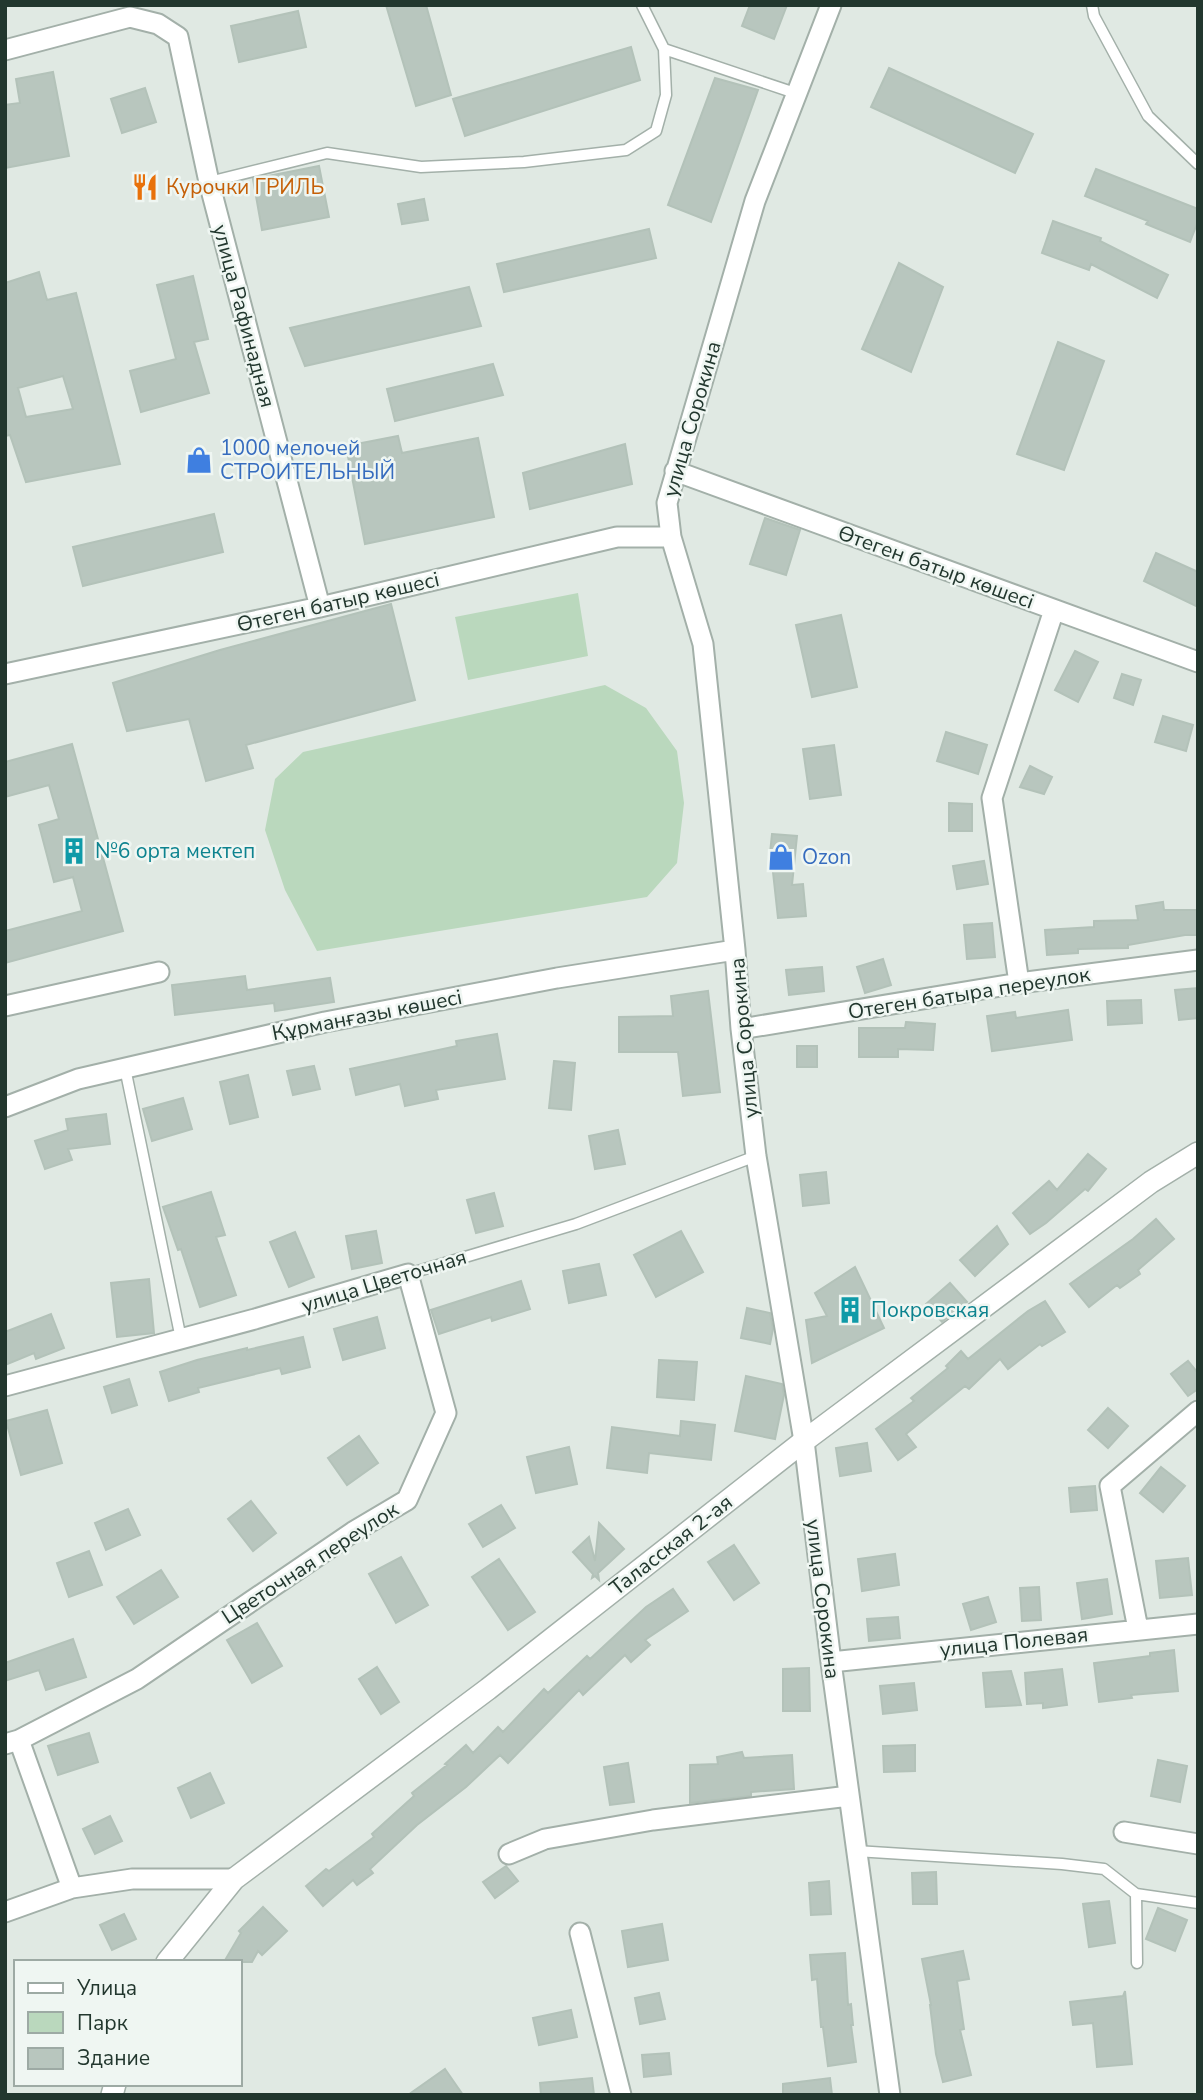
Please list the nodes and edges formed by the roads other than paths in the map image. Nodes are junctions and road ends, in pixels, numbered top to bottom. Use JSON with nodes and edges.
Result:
{"nodes":[{"id":1,"x":642,"y":5,"type":"edge"},
{"id":2,"x":831,"y":5,"type":"edge"},
{"id":3,"x":1092,"y":5,"type":"edge"},
{"id":4,"x":664,"y":49,"type":"junction"},
{"id":5,"x":5,"y":50,"type":"edge"},
{"id":6,"x":798,"y":94,"type":"junction"},
{"id":7,"x":1198,"y":164,"type":"edge"},
{"id":8,"x":209,"y":182,"type":"junction"},
{"id":9,"x":675,"y":471,"type":"junction"},
{"id":10,"x":671,"y":537,"type":"junction"},
{"id":11,"x":320,"y":607,"type":"junction"},
{"id":12,"x":1054,"y":610,"type":"junction"},
{"id":13,"x":1198,"y":662,"type":"edge"},
{"id":14,"x":5,"y":674,"type":"edge"},
{"id":15,"x":736,"y":950,"type":"junction"},
{"id":16,"x":1198,"y":960,"type":"edge"},
{"id":17,"x":159,"y":972,"type":"dead end"},
{"id":18,"x":1019,"y":983,"type":"junction"},
{"id":19,"x":5,"y":1006,"type":"edge"},
{"id":20,"x":741,"y":1029,"type":"junction"},
{"id":21,"x":125,"y":1068,"type":"junction"},
{"id":22,"x":5,"y":1107,"type":"edge"},
{"id":23,"x":1198,"y":1153,"type":"edge"},
{"id":24,"x":756,"y":1156,"type":"junction"},
{"id":25,"x":408,"y":1274,"type":"junction"},
{"id":26,"x":181,"y":1339,"type":"junction"},
{"id":27,"x":5,"y":1386,"type":"edge"},
{"id":28,"x":1198,"y":1411,"type":"edge"},
{"id":29,"x":804,"y":1441,"type":"junction"},
{"id":30,"x":1198,"y":1624,"type":"edge"},
{"id":31,"x":1138,"y":1629,"type":"junction"},
{"id":32,"x":831,"y":1662,"type":"junction"},
{"id":33,"x":12,"y":1742,"type":"edge"},
{"id":34,"x":849,"y":1796,"type":"junction"},
{"id":35,"x":1125,"y":1832,"type":"dead end"},
{"id":36,"x":1198,"y":1844,"type":"edge"},
{"id":37,"x":856,"y":1851,"type":"junction"},
{"id":38,"x":509,"y":1854,"type":"dead end"},
{"id":39,"x":234,"y":1879,"type":"junction"},
{"id":40,"x":72,"y":1888,"type":"junction"},
{"id":41,"x":1136,"y":1894,"type":"junction"},
{"id":42,"x":1198,"y":1903,"type":"edge"},
{"id":43,"x":5,"y":1912,"type":"edge"},
{"id":44,"x":580,"y":1933,"type":"dead end"},
{"id":45,"x":169,"y":1960,"type":"edge"},
{"id":46,"x":1137,"y":1963,"type":"dead end"},
{"id":47,"x":621,"y":2095,"type":"edge"},
{"id":48,"x":890,"y":2095,"type":"edge"}],
"edges":[{"from":1,"to":4,"type":"lane"},
{"from":2,"to":6,"type":"street","name":"улица Сорокина"},
{"from":3,"to":7,"type":"lane"},
{"from":4,"to":6,"type":"lane"},
{"from":4,"to":8,"type":"lane"},
{"from":5,"to":8,"type":"street","name":"улица Рафинадная"},
{"from":6,"to":9,"type":"street","name":"улица Сорокина"},
{"from":8,"to":11,"type":"street","name":"улица Рафинадная"},
{"from":9,"to":10,"type":"street","name":"улица Сорокина"},
{"from":9,"to":12,"type":"street","name":"Өтеген батыр көшесі"},
{"from":10,"to":11,"type":"street","name":"Өтеген батыр көшесі"},
{"from":10,"to":15,"type":"street","name":"улица Сорокина"},
{"from":11,"to":14,"type":"street","name":"Өтеген батыр көшесі"},
{"from":12,"to":13,"type":"street","name":"Өтеген батыр көшесі"},
{"from":12,"to":18,"type":"street"},
{"from":15,"to":20,"type":"street","name":"улица Сорокина"},
{"from":15,"to":21,"type":"street","name":"Құрманғазы көшесі"},
{"from":16,"to":18,"type":"street","name":"Отеген батыра переулок"},
{"from":17,"to":19,"type":"street"},
{"from":18,"to":20,"type":"street","name":"Отеген батыра переулок"},
{"from":20,"to":24,"type":"street","name":"улица Сорокина"},
{"from":21,"to":22,"type":"street","name":"Құрманғазы көшесі"},
{"from":21,"to":26,"type":"lane"},
{"from":23,"to":29,"type":"street","name":"Таласская 2-ая"},
{"from":24,"to":25,"type":"lane","name":"улица Цветочная"},
{"from":24,"to":29,"type":"street","name":"улица Сорокина"},
{"from":25,"to":26,"type":"street","name":"улица Цветочная"},
{"from":25,"to":33,"type":"street","name":"Цветочная переулок"},
{"from":26,"to":27,"type":"street","name":"улица Цветочная"},
{"from":28,"to":31,"type":"street"},
{"from":29,"to":32,"type":"street","name":"улица Сорокина"},
{"from":29,"to":39,"type":"street","name":"Таласская 2-ая"},
{"from":30,"to":31,"type":"street","name":"улица Полевая"},
{"from":31,"to":32,"type":"street","name":"улица Полевая"},
{"from":32,"to":34,"type":"street","name":"улица Сорокина"},
{"from":33,"to":40,"type":"street"},
{"from":34,"to":37,"type":"street","name":"улица Сорокина"},
{"from":34,"to":38,"type":"street"},
{"from":35,"to":36,"type":"street"},
{"from":37,"to":41,"type":"lane"},
{"from":37,"to":48,"type":"street","name":"улица Сорокина"},
{"from":39,"to":40,"type":"street"},
{"from":39,"to":45,"type":"street","name":"Таласская 2-ая"},
{"from":40,"to":43,"type":"street"},
{"from":41,"to":42,"type":"lane"},
{"from":41,"to":46,"type":"lane"},
{"from":44,"to":47,"type":"street"}]}
